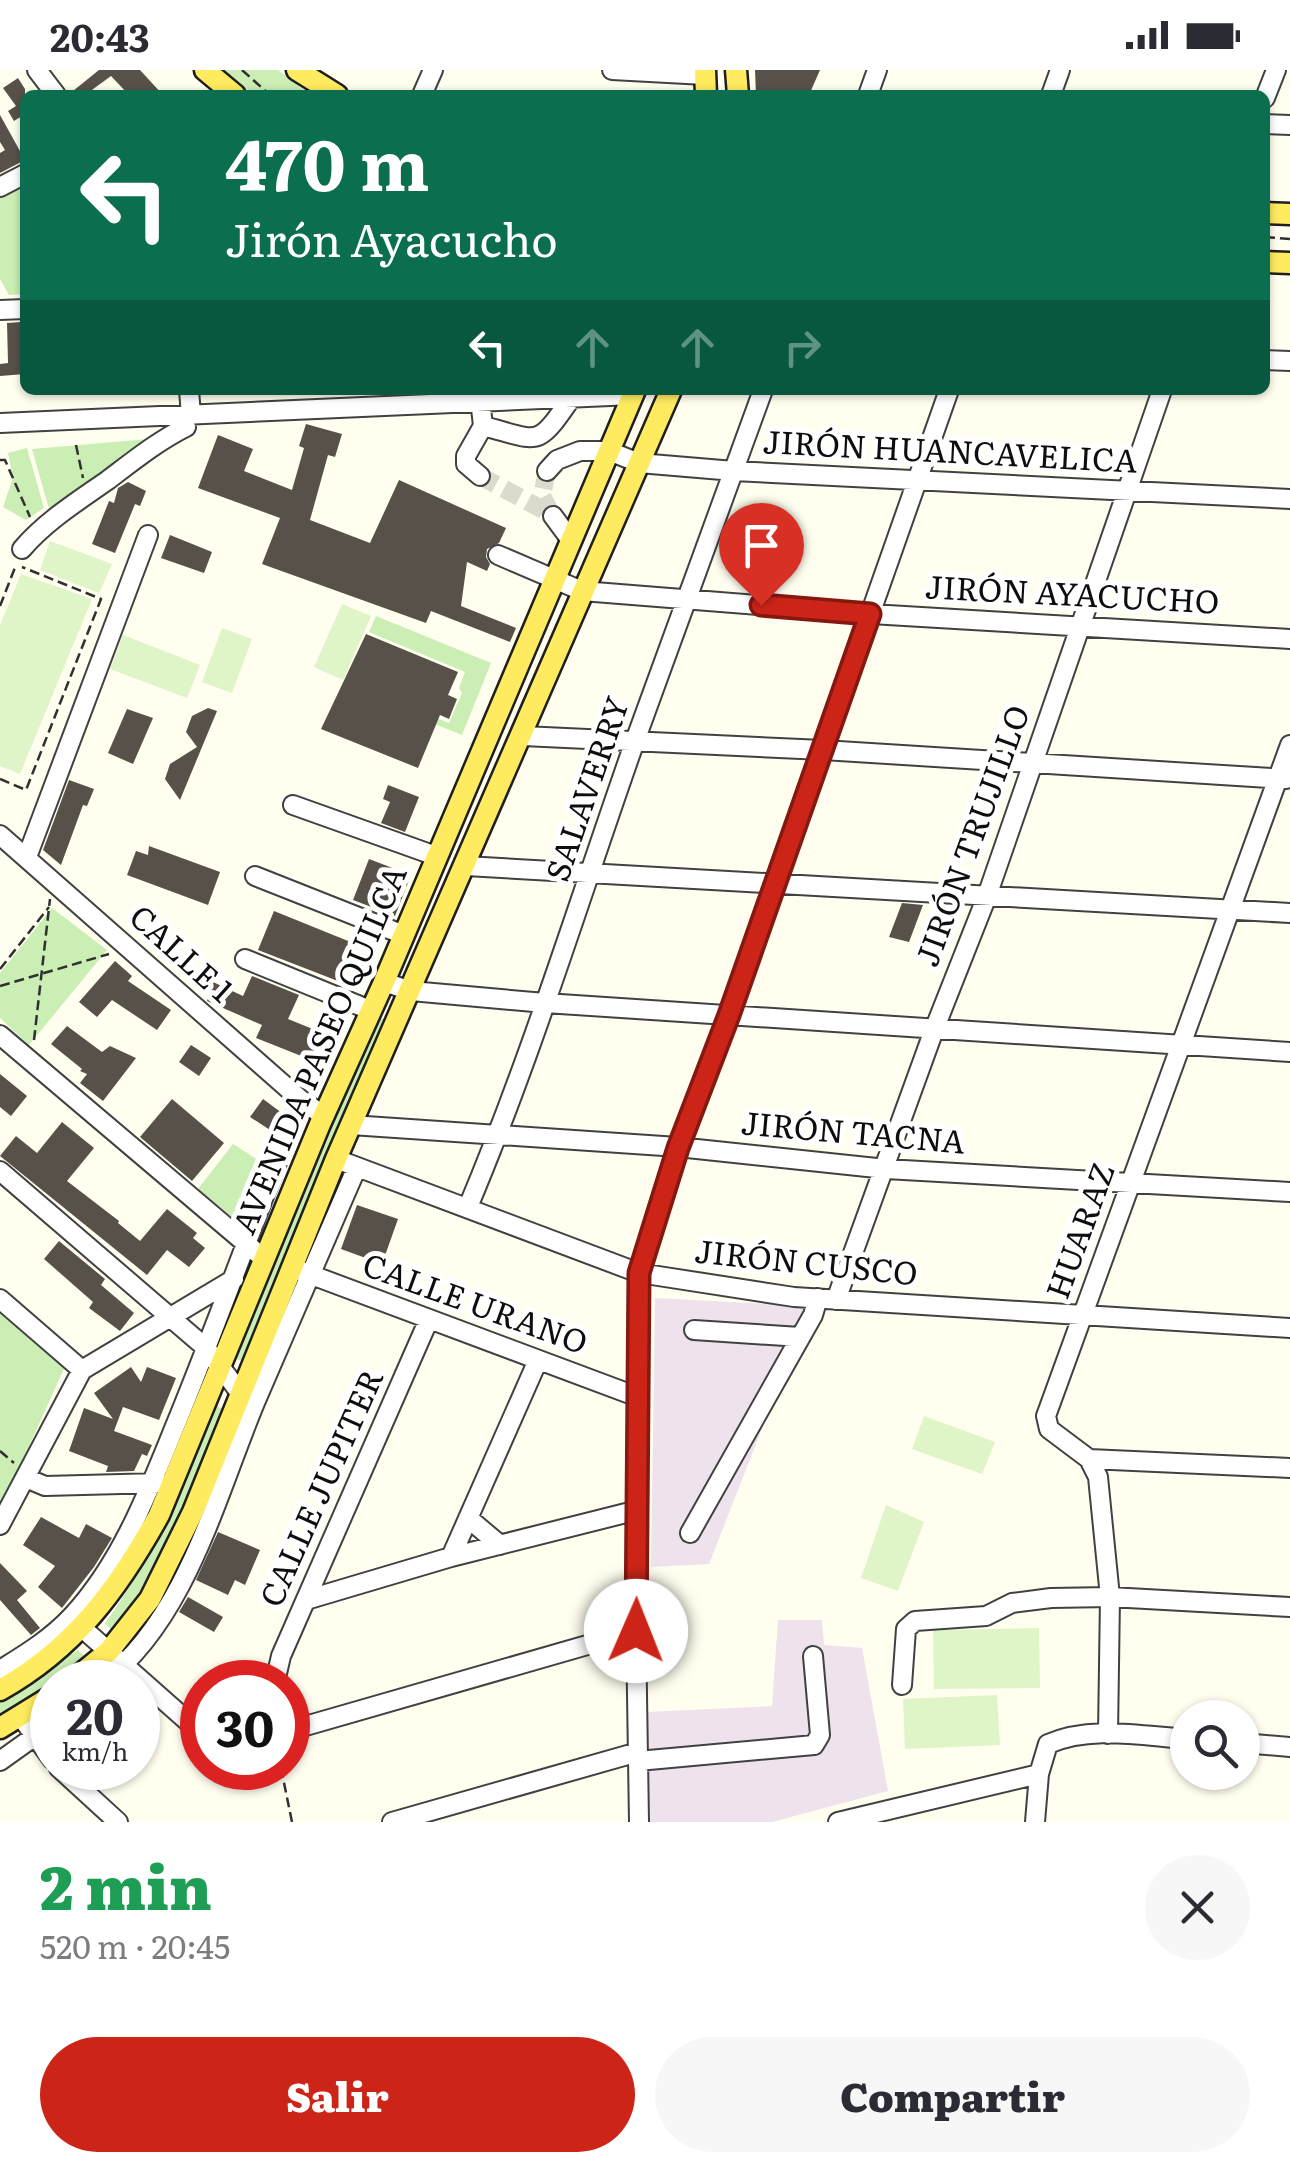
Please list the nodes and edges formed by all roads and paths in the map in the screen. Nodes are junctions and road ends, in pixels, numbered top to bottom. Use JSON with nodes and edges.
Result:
{"nodes":[{"id":1,"x":36,"y":70,"type":"edge"},
{"id":2,"x":205,"y":70,"type":"edge"},
{"id":3,"x":242,"y":70,"type":"edge"},
{"id":4,"x":297,"y":70,"type":"edge"},
{"id":5,"x":612,"y":70,"type":"edge"},
{"id":6,"x":623,"y":70,"type":"edge"},
{"id":7,"x":705,"y":80,"type":"edge"},
{"id":8,"x":52,"y":90,"type":"edge"},
{"id":9,"x":228,"y":90,"type":"edge"},
{"id":10,"x":264,"y":90,"type":"edge"},
{"id":11,"x":328,"y":90,"type":"edge"},
{"id":12,"x":189,"y":395,"type":"edge"},
{"id":13,"x":479,"y":395,"type":"edge"},
{"id":14,"x":603,"y":395,"type":"edge"},
{"id":15,"x":633,"y":395,"type":"edge"},
{"id":16,"x":669,"y":395,"type":"edge"},
{"id":17,"x":760,"y":395,"type":"edge"},
{"id":18,"x":947,"y":395,"type":"edge"},
{"id":19,"x":1160,"y":395,"type":"edge"},
{"id":20,"x":572,"y":397,"type":"junction"},
{"id":21,"x":188,"y":421,"type":"junction"},
{"id":22,"x":0,"y":423,"type":"edge"},
{"id":23,"x":483,"y":426,"type":"junction"},
{"id":24,"x":531,"y":440,"type":"junction"},
{"id":25,"x":76,"y":446,"type":"dead end"},
{"id":26,"x":580,"y":451,"type":"junction"},
{"id":27,"x":609,"y":451,"type":"junction"},
{"id":28,"x":0,"y":460,"type":"edge"},
{"id":29,"x":639,"y":463,"type":"junction"},
{"id":30,"x":547,"y":471,"type":"dead end"},
{"id":31,"x":734,"y":471,"type":"junction"},
{"id":32,"x":480,"y":476,"type":"dead end"},
{"id":33,"x":914,"y":482,"type":"junction"},
{"id":34,"x":1128,"y":492,"type":"junction"},
{"id":35,"x":87,"y":494,"type":"junction"},
{"id":36,"x":1290,"y":499,"type":"edge"},
{"id":37,"x":553,"y":516,"type":"tunnel mouth"},
{"id":38,"x":37,"y":532,"type":"junction"},
{"id":39,"x":148,"y":535,"type":"dead end"},
{"id":40,"x":570,"y":539,"type":"junction"},
{"id":41,"x":22,"y":549,"type":"dead end"},
{"id":42,"x":498,"y":555,"type":"dead end"},
{"id":43,"x":553,"y":578,"type":"junction"},
{"id":44,"x":582,"y":590,"type":"junction"},
{"id":45,"x":688,"y":599,"type":"junction"},
{"id":46,"x":0,"y":606,"type":"edge"},
{"id":47,"x":870,"y":614,"type":"junction"},
{"id":48,"x":1080,"y":624,"type":"junction"},
{"id":49,"x":1290,"y":639,"type":"edge"},
{"id":50,"x":523,"y":736,"type":"junction"},
{"id":51,"x":636,"y":740,"type":"junction"},
{"id":52,"x":1290,"y":745,"type":"edge"},
{"id":53,"x":823,"y":750,"type":"junction"},
{"id":54,"x":1033,"y":763,"type":"junction"},
{"id":55,"x":0,"y":779,"type":"edge"},
{"id":56,"x":1285,"y":779,"type":"edge"},
{"id":57,"x":293,"y":805,"type":"dead end"},
{"id":58,"x":0,"y":835,"type":"edge"},
{"id":59,"x":436,"y":856,"type":"junction"},
{"id":60,"x":27,"y":857,"type":"junction"},
{"id":61,"x":466,"y":866,"type":"junction"},
{"id":62,"x":590,"y":874,"type":"junction"},
{"id":63,"x":255,"y":876,"type":"dead end"},
{"id":64,"x":53,"y":880,"type":"junction"},
{"id":65,"x":773,"y":884,"type":"junction"},
{"id":66,"x":987,"y":896,"type":"junction"},
{"id":67,"x":50,"y":906,"type":"junction"},
{"id":68,"x":1231,"y":910,"type":"junction"},
{"id":69,"x":1290,"y":913,"type":"edge"},
{"id":70,"x":404,"y":935,"type":"junction"},
{"id":71,"x":129,"y":947,"type":"junction"},
{"id":72,"x":245,"y":959,"type":"dead end"},
{"id":73,"x":0,"y":968,"type":"edge"},
{"id":74,"x":42,"y":975,"type":"junction"},
{"id":75,"x":384,"y":982,"type":"junction"},
{"id":76,"x":0,"y":986,"type":"edge"},
{"id":77,"x":411,"y":991,"type":"junction"},
{"id":78,"x":546,"y":1004,"type":"junction"},
{"id":79,"x":370,"y":1010,"type":"junction"},
{"id":80,"x":729,"y":1015,"type":"junction"},
{"id":81,"x":934,"y":1030,"type":"junction"},
{"id":82,"x":0,"y":1035,"type":"edge"},
{"id":83,"x":1181,"y":1046,"type":"junction"},
{"id":84,"x":1290,"y":1052,"type":"edge"},
{"id":85,"x":32,"y":1062,"type":"junction"},
{"id":86,"x":300,"y":1100,"type":"junction"},
{"id":87,"x":324,"y":1116,"type":"junction"},
{"id":88,"x":351,"y":1125,"type":"junction"},
{"id":89,"x":497,"y":1137,"type":"junction"},
{"id":90,"x":678,"y":1148,"type":"junction"},
{"id":91,"x":336,"y":1159,"type":"junction"},
{"id":92,"x":357,"y":1167,"type":"junction"},
{"id":93,"x":886,"y":1168,"type":"junction"},
{"id":94,"x":0,"y":1171,"type":"edge"},
{"id":95,"x":1129,"y":1183,"type":"junction"},
{"id":96,"x":1290,"y":1192,"type":"edge"},
{"id":97,"x":468,"y":1207,"type":"junction"},
{"id":98,"x":244,"y":1242,"type":"junction"},
{"id":99,"x":263,"y":1258,"type":"junction"},
{"id":100,"x":301,"y":1271,"type":"junction"},
{"id":101,"x":639,"y":1273,"type":"junction"},
{"id":102,"x":232,"y":1279,"type":"junction"},
{"id":103,"x":254,"y":1280,"type":"junction"},
{"id":104,"x":0,"y":1299,"type":"edge"},
{"id":105,"x":827,"y":1299,"type":"junction"},
{"id":106,"x":168,"y":1315,"type":"junction"},
{"id":107,"x":1083,"y":1316,"type":"junction"},
{"id":108,"x":429,"y":1320,"type":"junction"},
{"id":109,"x":1290,"y":1328,"type":"edge"},
{"id":110,"x":694,"y":1330,"type":"dead end"},
{"id":111,"x":800,"y":1337,"type":"junction"},
{"id":112,"x":206,"y":1348,"type":"junction"},
{"id":113,"x":538,"y":1360,"type":"junction"},
{"id":114,"x":220,"y":1368,"type":"junction"},
{"id":115,"x":82,"y":1370,"type":"junction"},
{"id":116,"x":638,"y":1396,"type":"junction"},
{"id":117,"x":248,"y":1397,"type":"junction"},
{"id":118,"x":1089,"y":1458,"type":"junction"},
{"id":119,"x":1290,"y":1468,"type":"edge"},
{"id":120,"x":26,"y":1478,"type":"junction"},
{"id":121,"x":162,"y":1483,"type":"junction"},
{"id":122,"x":638,"y":1510,"type":"junction"},
{"id":123,"x":468,"y":1518,"type":"junction"},
{"id":124,"x":0,"y":1525,"type":"edge"},
{"id":125,"x":690,"y":1533,"type":"dead end"},
{"id":126,"x":500,"y":1545,"type":"junction"},
{"id":127,"x":451,"y":1558,"type":"junction"},
{"id":128,"x":324,"y":1559,"type":"junction"},
{"id":129,"x":342,"y":1589,"type":"junction"},
{"id":130,"x":1110,"y":1598,"type":"junction"},
{"id":131,"x":306,"y":1600,"type":"junction"},
{"id":132,"x":1290,"y":1607,"type":"edge"},
{"id":133,"x":77,"y":1623,"type":"junction"},
{"id":134,"x":636,"y":1631,"type":"junction"},
{"id":135,"x":813,"y":1656,"type":"dead end"},
{"id":136,"x":112,"y":1660,"type":"edge"},
{"id":137,"x":122,"y":1660,"type":"edge"},
{"id":138,"x":280,"y":1660,"type":"edge"},
{"id":139,"x":0,"y":1670,"type":"edge"},
{"id":140,"x":902,"y":1685,"type":"dead end"},
{"id":141,"x":0,"y":1690,"type":"edge"},
{"id":142,"x":160,"y":1700,"type":"edge"},
{"id":143,"x":180,"y":1716,"type":"edge"},
{"id":144,"x":310,"y":1725,"type":"edge"},
{"id":145,"x":29,"y":1727,"type":"joint"},
{"id":146,"x":0,"y":1728,"type":"edge"},
{"id":147,"x":1108,"y":1734,"type":"junction"},
{"id":148,"x":1170,"y":1739,"type":"edge"},
{"id":149,"x":1260,"y":1745,"type":"edge"},
{"id":150,"x":1290,"y":1747,"type":"edge"},
{"id":151,"x":638,"y":1756,"type":"junction"},
{"id":152,"x":0,"y":1761,"type":"edge"},
{"id":153,"x":1039,"y":1774,"type":"junction"},
{"id":154,"x":91,"y":1790,"type":"edge"},
{"id":155,"x":285,"y":1790,"type":"edge"},
{"id":156,"x":118,"y":1822,"type":"edge"},
{"id":157,"x":292,"y":1822,"type":"edge"},
{"id":158,"x":392,"y":1822,"type":"edge"},
{"id":159,"x":639,"y":1822,"type":"edge"},
{"id":160,"x":838,"y":1822,"type":"edge"},
{"id":161,"x":1035,"y":1822,"type":"edge"}],
"edges":[{"from":1,"to":8,"type":"street"},
{"from":2,"to":9,"type":"main road"},
{"from":3,"to":10,"type":"path"},
{"from":4,"to":11,"type":"main road"},
{"from":5,"to":6,"type":"street"},
{"from":6,"to":7,"type":"street"},
{"from":12,"to":21,"type":"street"},
{"from":13,"to":20,"type":"street"},
{"from":13,"to":21,"type":"street"},
{"from":13,"to":23,"type":"street"},
{"from":14,"to":20,"type":"street"},
{"from":15,"to":27,"type":"main road","name":"AVENIDA PASEO QUILCA"},
{"from":16,"to":29,"type":"main road","name":"AVENIDA PASEO QUILCA"},
{"from":17,"to":31,"type":"street","name":"SALAVERRY"},
{"from":18,"to":33,"type":"street"},
{"from":19,"to":34,"type":"street","name":"JIRÓN TRUJILLO"},
{"from":20,"to":24,"type":"street"},
{"from":21,"to":22,"type":"street"},
{"from":21,"to":35,"type":"street"},
{"from":23,"to":24,"type":"street"},
{"from":23,"to":32,"type":"street"},
{"from":24,"to":26,"type":"street"},
{"from":25,"to":35,"type":"path"},
{"from":26,"to":27,"type":"street"},
{"from":26,"to":30,"type":"street"},
{"from":27,"to":29,"type":"street","name":"JIRÓN HUANCAVELICA"},
{"from":27,"to":40,"type":"main road","name":"AVENIDA PASEO QUILCA"},
{"from":28,"to":38,"type":"path"},
{"from":29,"to":31,"type":"street","name":"JIRÓN HUANCAVELICA"},
{"from":29,"to":44,"type":"main road","name":"AVENIDA PASEO QUILCA"},
{"from":31,"to":33,"type":"street","name":"JIRÓN HUANCAVELICA"},
{"from":31,"to":45,"type":"street","name":"SALAVERRY"},
{"from":33,"to":34,"type":"street","name":"JIRÓN HUANCAVELICA"},
{"from":33,"to":47,"type":"street"},
{"from":34,"to":36,"type":"street","name":"JIRÓN HUANCAVELICA"},
{"from":34,"to":48,"type":"street","name":"JIRÓN TRUJILLO"},
{"from":35,"to":38,"type":"street"},
{"from":37,"to":40,"type":"street"},
{"from":38,"to":41,"type":"street"},
{"from":39,"to":60,"type":"street"},
{"from":40,"to":43,"type":"main road","name":"AVENIDA PASEO QUILCA"},
{"from":42,"to":43,"type":"street","name":"JIRÓN AYACUCHO"},
{"from":43,"to":44,"type":"street","name":"JIRÓN AYACUCHO"},
{"from":43,"to":59,"type":"main road","name":"AVENIDA PASEO QUILCA"},
{"from":44,"to":45,"type":"street","name":"JIRÓN AYACUCHO"},
{"from":44,"to":50,"type":"main road","name":"AVENIDA PASEO QUILCA"},
{"from":45,"to":47,"type":"street","name":"JIRÓN AYACUCHO"},
{"from":45,"to":51,"type":"street","name":"SALAVERRY"},
{"from":46,"to":55,"type":"path"},
{"from":47,"to":48,"type":"street","name":"JIRÓN AYACUCHO"},
{"from":47,"to":53,"type":"street"},
{"from":48,"to":49,"type":"street","name":"JIRÓN AYACUCHO"},
{"from":48,"to":54,"type":"street","name":"JIRÓN TRUJILLO"},
{"from":50,"to":51,"type":"street"},
{"from":50,"to":61,"type":"main road","name":"AVENIDA PASEO QUILCA"},
{"from":51,"to":53,"type":"street"},
{"from":51,"to":62,"type":"street","name":"SALAVERRY"},
{"from":52,"to":56,"type":"street","name":"HUARAZ"},
{"from":53,"to":54,"type":"street"},
{"from":53,"to":65,"type":"street"},
{"from":54,"to":56,"type":"street"},
{"from":54,"to":66,"type":"street","name":"JIRÓN TRUJILLO"},
{"from":56,"to":68,"type":"street","name":"HUARAZ"},
{"from":57,"to":59,"type":"street"},
{"from":58,"to":60,"type":"street","name":"CALLE 1"},
{"from":59,"to":70,"type":"main road","name":"AVENIDA PASEO QUILCA"},
{"from":60,"to":64,"type":"street","name":"CALLE 1"},
{"from":61,"to":62,"type":"street"},
{"from":61,"to":77,"type":"main road","name":"AVENIDA PASEO QUILCA"},
{"from":62,"to":65,"type":"street"},
{"from":62,"to":78,"type":"street","name":"SALAVERRY"},
{"from":63,"to":70,"type":"street"},
{"from":64,"to":67,"type":"path"},
{"from":64,"to":71,"type":"street","name":"CALLE 1"},
{"from":65,"to":66,"type":"street"},
{"from":65,"to":80,"type":"street"},
{"from":66,"to":68,"type":"street"},
{"from":66,"to":81,"type":"street","name":"JIRÓN TRUJILLO"},
{"from":67,"to":73,"type":"path"},
{"from":67,"to":74,"type":"path"},
{"from":68,"to":69,"type":"street"},
{"from":68,"to":83,"type":"street","name":"HUARAZ"},
{"from":70,"to":75,"type":"main road","name":"AVENIDA PASEO QUILCA"},
{"from":71,"to":74,"type":"path"},
{"from":71,"to":86,"type":"street","name":"CALLE 1"},
{"from":72,"to":79,"type":"street"},
{"from":74,"to":76,"type":"path"},
{"from":74,"to":85,"type":"path"},
{"from":75,"to":77,"type":"street"},
{"from":75,"to":79,"type":"main road","name":"AVENIDA PASEO QUILCA"},
{"from":77,"to":78,"type":"street"},
{"from":77,"to":88,"type":"main road","name":"AVENIDA PASEO QUILCA"},
{"from":78,"to":80,"type":"street"},
{"from":78,"to":89,"type":"street","name":"SALAVERRY"},
{"from":79,"to":87,"type":"main road","name":"AVENIDA PASEO QUILCA"},
{"from":80,"to":81,"type":"street"},
{"from":80,"to":90,"type":"street"},
{"from":81,"to":83,"type":"street"},
{"from":81,"to":93,"type":"street","name":"JIRÓN TRUJILLO"},
{"from":82,"to":85,"type":"street"},
{"from":83,"to":84,"type":"street"},
{"from":83,"to":95,"type":"street","name":"HUARAZ"},
{"from":85,"to":98,"type":"street"},
{"from":86,"to":87,"type":"street","name":"CALLE 1"},
{"from":86,"to":98,"type":"street","name":"AVENIDA PASEO QUILCA"},
{"from":87,"to":99,"type":"main road","name":"AVENIDA PASEO QUILCA"},
{"from":88,"to":89,"type":"street","name":"JIRÓN TACNA"},
{"from":88,"to":91,"type":"main road","name":"AVENIDA PASEO QUILCA"},
{"from":89,"to":90,"type":"street","name":"JIRÓN TACNA"},
{"from":89,"to":97,"type":"street","name":"SALAVERRY"},
{"from":90,"to":93,"type":"street","name":"JIRÓN TACNA"},
{"from":90,"to":101,"type":"street"},
{"from":91,"to":92,"type":"street","name":"JIRÓN CUSCO"},
{"from":91,"to":100,"type":"main road","name":"AVENIDA PASEO QUILCA"},
{"from":92,"to":97,"type":"street","name":"JIRÓN CUSCO"},
{"from":92,"to":100,"type":"street"},
{"from":93,"to":95,"type":"street","name":"JIRÓN TACNA"},
{"from":93,"to":105,"type":"street","name":"JIRÓN TRUJILLO"},
{"from":94,"to":106,"type":"street"},
{"from":95,"to":96,"type":"street","name":"JIRÓN TACNA"},
{"from":95,"to":107,"type":"street","name":"HUARAZ"},
{"from":97,"to":101,"type":"street","name":"JIRÓN CUSCO"},
{"from":98,"to":99,"type":"street"},
{"from":98,"to":102,"type":"street","name":"AVENIDA PASEO QUILCA"},
{"from":99,"to":103,"type":"main road","name":"AVENIDA PASEO QUILCA"},
{"from":100,"to":108,"type":"street","name":"CALLE URANO"},
{"from":100,"to":117,"type":"main road","name":"AVENIDA PASEO QUILCA"},
{"from":101,"to":105,"type":"street","name":"JIRÓN CUSCO"},
{"from":101,"to":116,"type":"street"},
{"from":102,"to":103,"type":"street"},
{"from":102,"to":106,"type":"street"},
{"from":102,"to":112,"type":"street","name":"AVENIDA PASEO QUILCA"},
{"from":103,"to":114,"type":"main road","name":"AVENIDA PASEO QUILCA"},
{"from":104,"to":115,"type":"street"},
{"from":105,"to":107,"type":"street","name":"JIRÓN CUSCO"},
{"from":105,"to":111,"type":"street","name":"JIRÓN TRUJILLO"},
{"from":106,"to":112,"type":"street"},
{"from":106,"to":115,"type":"street"},
{"from":107,"to":109,"type":"street","name":"JIRÓN CUSCO"},
{"from":107,"to":118,"type":"street","name":"HUARAZ"},
{"from":108,"to":113,"type":"street","name":"CALLE URANO"},
{"from":108,"to":128,"type":"street","name":"CALLE JUPITER"},
{"from":110,"to":111,"type":"street"},
{"from":111,"to":125,"type":"street","name":"JIRÓN TRUJILLO"},
{"from":112,"to":114,"type":"street"},
{"from":112,"to":121,"type":"street","name":"AVENIDA PASEO QUILCA"},
{"from":113,"to":116,"type":"street","name":"CALLE URANO"},
{"from":113,"to":123,"type":"street"},
{"from":114,"to":117,"type":"street"},
{"from":114,"to":121,"type":"main road","name":"AVENIDA PASEO QUILCA"},
{"from":115,"to":120,"type":"street"},
{"from":116,"to":122,"type":"street"},
{"from":117,"to":137,"type":"main road","name":"AVENIDA PASEO QUILCA"},
{"from":118,"to":119,"type":"street"},
{"from":118,"to":130,"type":"street"},
{"from":120,"to":121,"type":"street"},
{"from":120,"to":124,"type":"street"},
{"from":121,"to":133,"type":"main road","name":"AVENIDA PASEO QUILCA"},
{"from":122,"to":126,"type":"street"},
{"from":122,"to":134,"type":"street"},
{"from":123,"to":126,"type":"street"},
{"from":123,"to":127,"type":"street"},
{"from":126,"to":127,"type":"street"},
{"from":127,"to":129,"type":"street"},
{"from":128,"to":129,"type":"street"},
{"from":128,"to":131,"type":"street","name":"CALLE JUPITER"},
{"from":129,"to":131,"type":"street"},
{"from":130,"to":132,"type":"street"},
{"from":130,"to":140,"type":"street"},
{"from":130,"to":147,"type":"street"},
{"from":131,"to":138,"type":"street","name":"CALLE JUPITER"},
{"from":133,"to":136,"type":"street"},
{"from":133,"to":139,"type":"street","name":"AVENIDA PASEO QUILCA"},
{"from":133,"to":141,"type":"main road","name":"AVENIDA PASEO QUILCA"},
{"from":134,"to":144,"type":"street"},
{"from":134,"to":151,"type":"street"},
{"from":135,"to":151,"type":"street"},
{"from":142,"to":143,"type":"street"},
{"from":145,"to":146,"type":"main road"},
{"from":145,"to":152,"type":"street"},
{"from":147,"to":148,"type":"street"},
{"from":147,"to":153,"type":"street"},
{"from":149,"to":150,"type":"street"},
{"from":151,"to":158,"type":"street"},
{"from":151,"to":159,"type":"street"},
{"from":153,"to":160,"type":"street"},
{"from":153,"to":161,"type":"street"},
{"from":154,"to":156,"type":"street"},
{"from":155,"to":157,"type":"path"}]}
